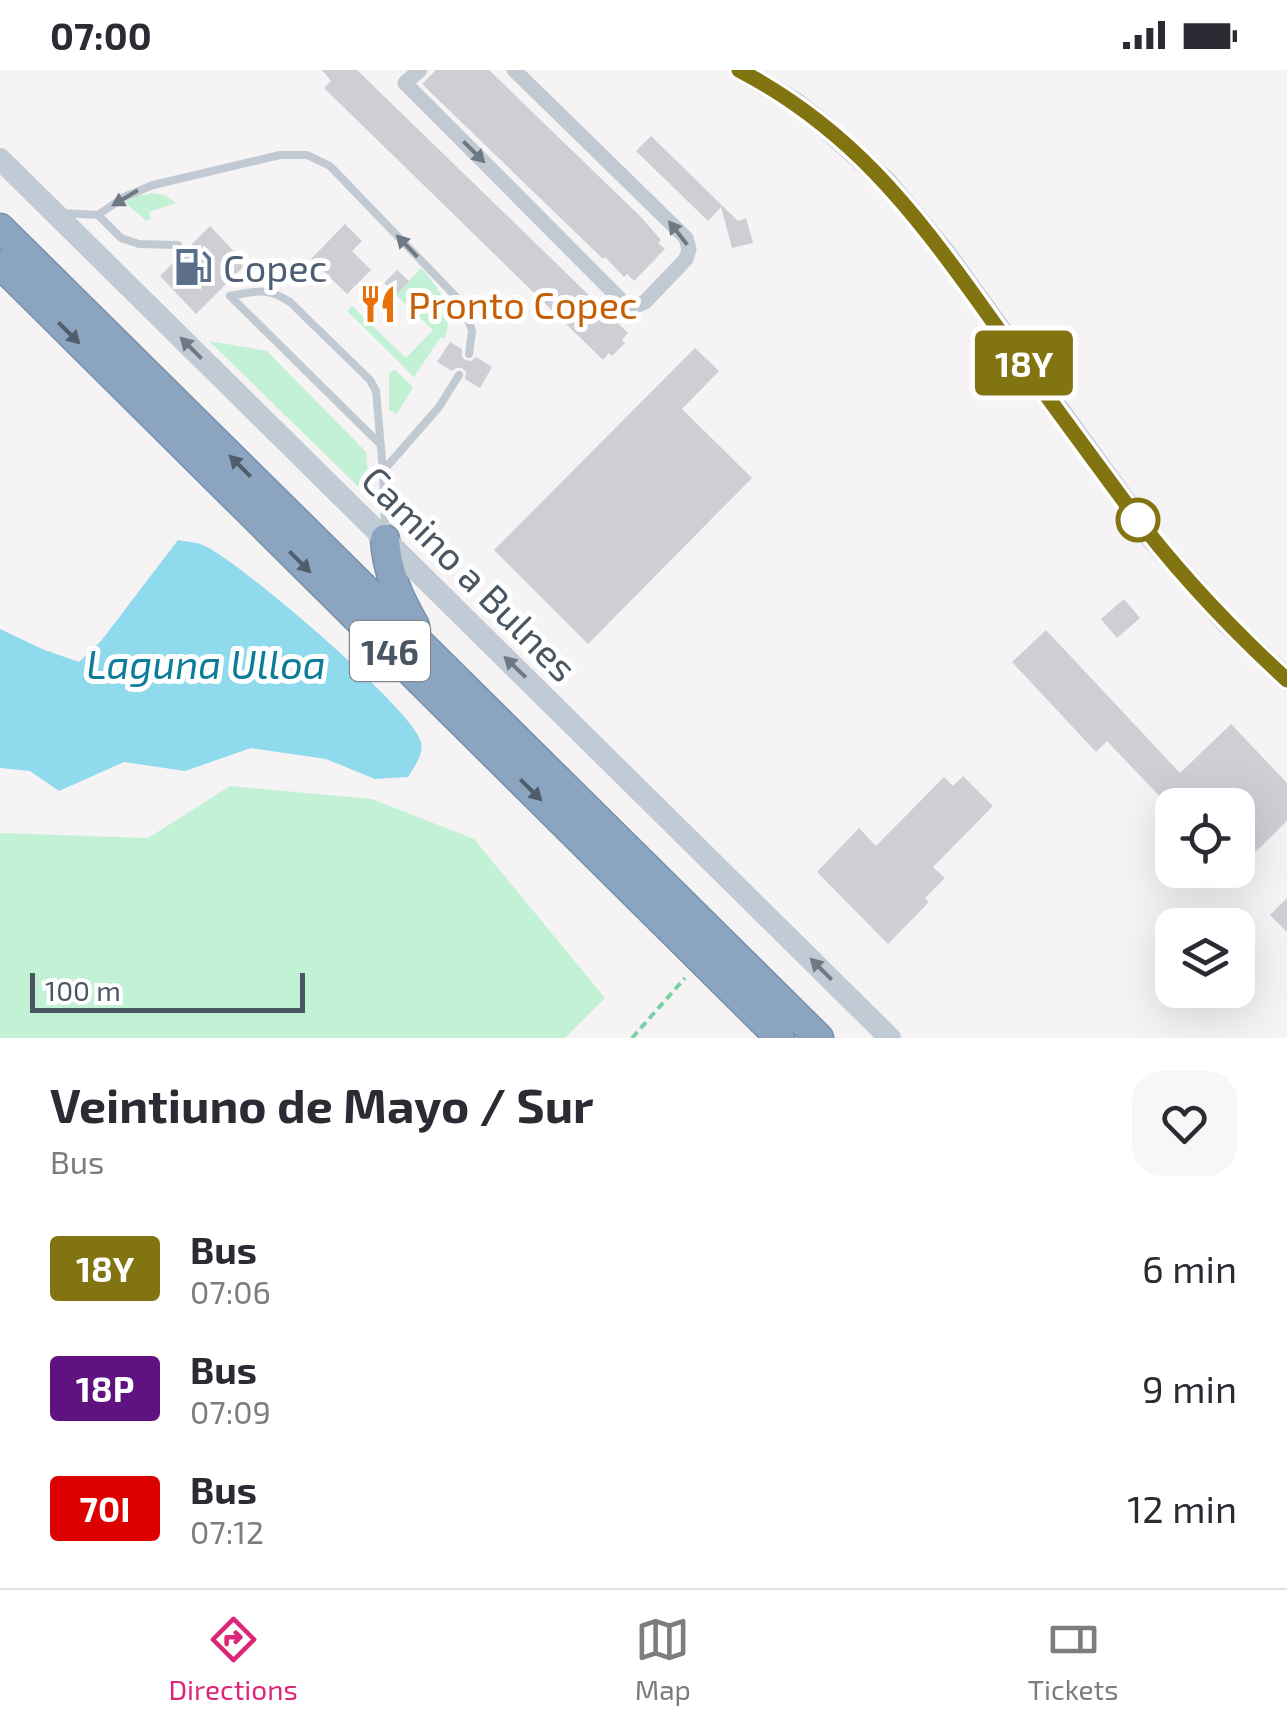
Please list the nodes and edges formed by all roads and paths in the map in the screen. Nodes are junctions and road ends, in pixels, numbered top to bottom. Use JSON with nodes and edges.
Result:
{"nodes":[{"id":1,"x":420,"y":70,"type":"edge"},
{"id":2,"x":514,"y":70,"type":"edge"},
{"id":3,"x":740,"y":70,"type":"edge"},
{"id":4,"x":0,"y":159,"type":"edge"},
{"id":5,"x":54,"y":212,"type":"junction"},
{"id":6,"x":98,"y":216,"type":"junction"},
{"id":7,"x":0,"y":228,"type":"edge"},
{"id":8,"x":178,"y":245,"type":"dead end"},
{"id":9,"x":0,"y":264,"type":"edge"},
{"id":10,"x":469,"y":354,"type":"dead end"},
{"id":11,"x":459,"y":375,"type":"dead end"},
{"id":12,"x":381,"y":445,"type":"junction"},
{"id":13,"x":383,"y":471,"type":"junction"},
{"id":14,"x":385,"y":539,"type":"junction"},
{"id":15,"x":434,"y":658,"type":"junction"},
{"id":16,"x":1287,"y":680,"type":"edge"},
{"id":17,"x":702,"y":960,"type":"junction"},
{"id":18,"x":632,"y":1038,"type":"edge"},
{"id":19,"x":780,"y":1038,"type":"edge"},
{"id":20,"x":819,"y":1038,"type":"edge"},
{"id":21,"x":890,"y":1038,"type":"edge"}],
"edges":[{"from":1,"to":2,"type":"street","one_way":true},
{"from":3,"to":16,"type":"street"},
{"from":4,"to":5,"type":"street","name":"Camino a Bulnes"},
{"from":5,"to":6,"type":"lane"},
{"from":14,"to":5,"type":"street","name":"Camino a Bulnes","one_way":true},
{"from":6,"to":8,"type":"lane"},
{"from":10,"to":6,"type":"lane","one_way":true},
{"from":15,"to":7,"type":"highway","number":"146","one_way":true},
{"from":9,"to":17,"type":"highway","number":"146","one_way":true},
{"from":11,"to":13,"type":"lane"},
{"from":12,"to":12,"type":"lane"},
{"from":12,"to":13,"type":"lane"},
{"from":13,"to":14,"type":"lane"},
{"from":14,"to":15,"type":"highway"},
{"from":21,"to":14,"type":"street","name":"Camino a Bulnes","one_way":true},
{"from":15,"to":20,"type":"highway","number":"146"},
{"from":17,"to":18,"type":"path"},
{"from":17,"to":19,"type":"highway","number":"146"}]}
